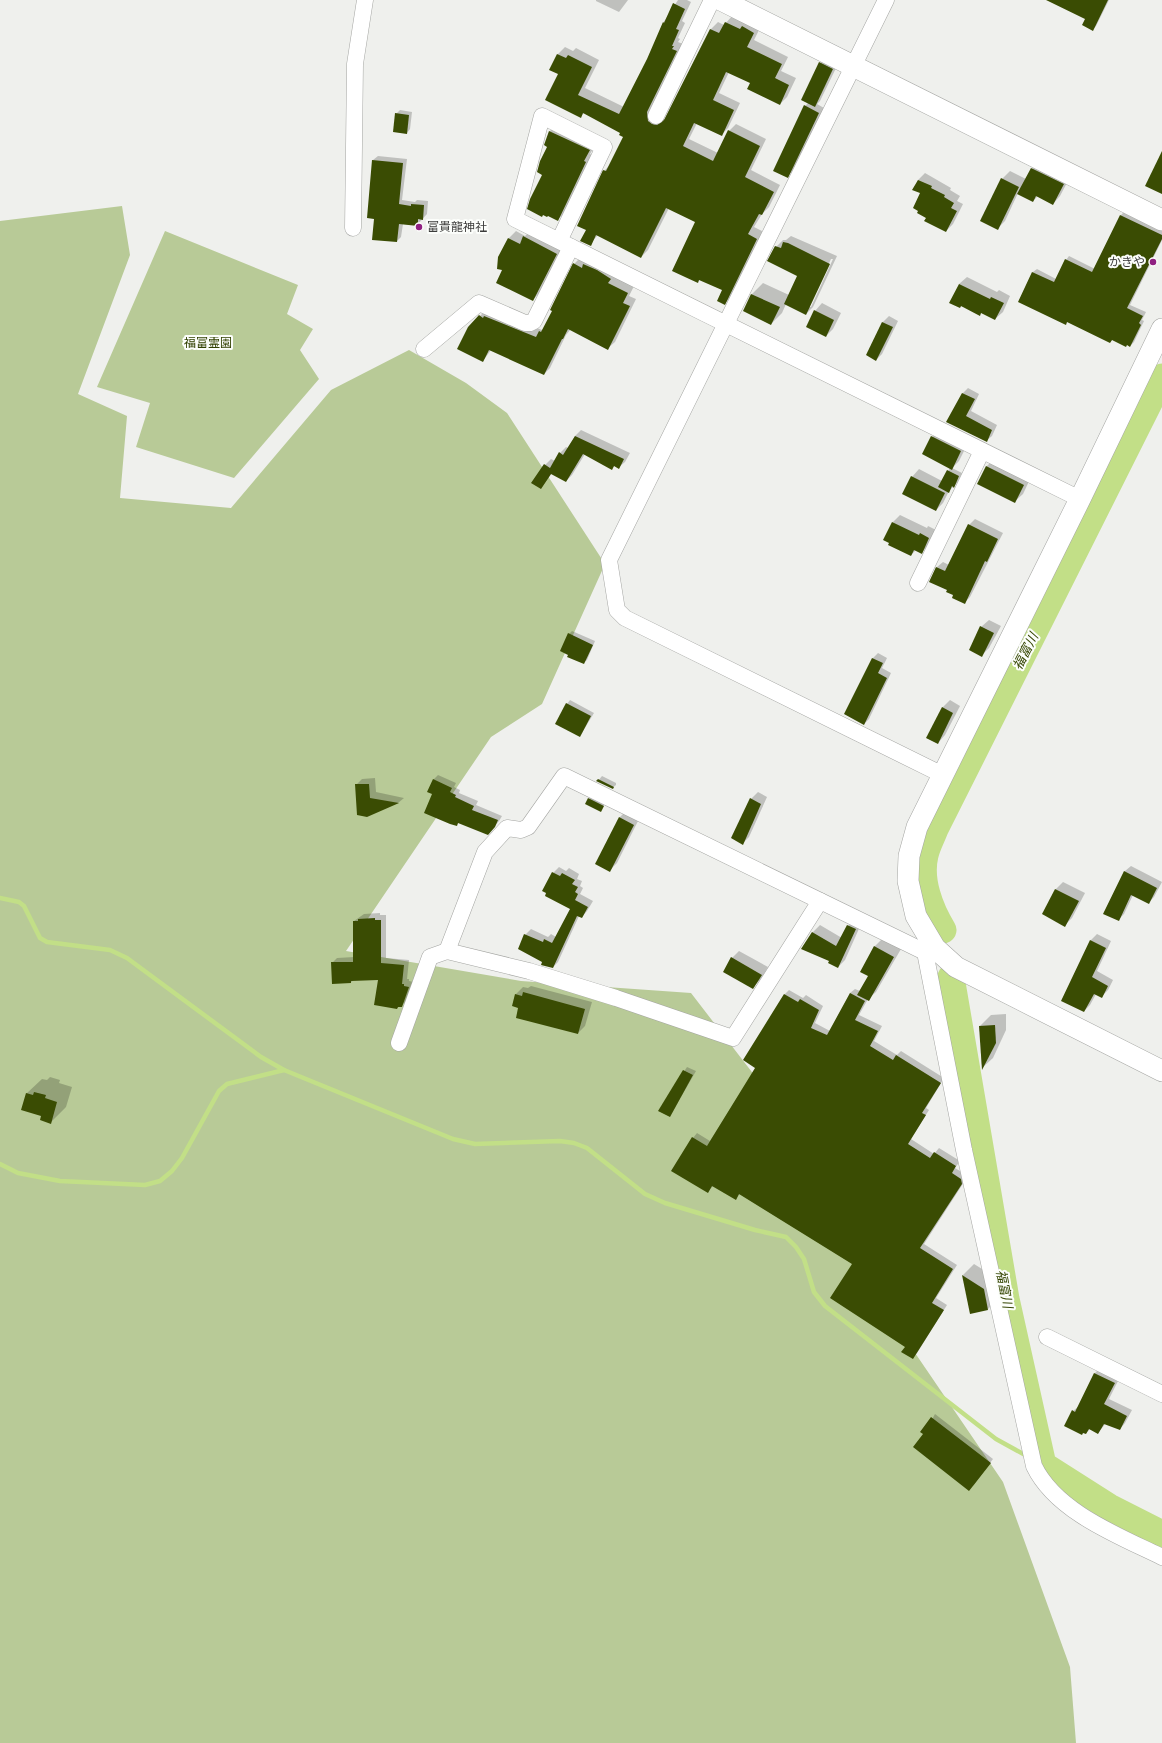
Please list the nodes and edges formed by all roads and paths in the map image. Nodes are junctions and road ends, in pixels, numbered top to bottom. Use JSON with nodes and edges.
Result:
{"nodes":[{"id":1,"x":365,"y":0,"type":"edge"},
{"id":2,"x":712,"y":0,"type":"edge"},
{"id":3,"x":721,"y":0,"type":"edge"},
{"id":4,"x":886,"y":0,"type":"edge"},
{"id":5,"x":853,"y":66,"type":"junction"},
{"id":6,"x":656,"y":116,"type":"dead end"},
{"id":7,"x":1162,"y":220,"type":"edge"},
{"id":8,"x":353,"y":228,"type":"dead end"},
{"id":9,"x":565,"y":244,"type":"junction"},
{"id":10,"x":726,"y":324,"type":"junction"},
{"id":11,"x":1162,"y":329,"type":"edge"},
{"id":12,"x":424,"y":348,"type":"dead end"},
{"id":13,"x":982,"y":450,"type":"junction"},
{"id":14,"x":1080,"y":499,"type":"junction"},
{"id":15,"x":918,"y":583,"type":"dead end"},
{"id":16,"x":943,"y":775,"type":"junction"},
{"id":17,"x":820,"y":901,"type":"junction"},
{"id":18,"x":930,"y":950,"type":"junction"},
{"id":19,"x":447,"y":952,"type":"junction"},
{"id":20,"x":399,"y":1043,"type":"dead end"},
{"id":21,"x":1162,"y":1071,"type":"edge"},
{"id":22,"x":1047,"y":1337,"type":"dead end"},
{"id":23,"x":1162,"y":1394,"type":"edge"},
{"id":24,"x":1162,"y":1557,"type":"edge"}],
"edges":[{"from":1,"to":8,"type":"street"},
{"from":2,"to":6,"type":"street"},
{"from":3,"to":5,"type":"street"},
{"from":4,"to":5,"type":"street"},
{"from":5,"to":7,"type":"street"},
{"from":5,"to":10,"type":"street"},
{"from":9,"to":9,"type":"street"},
{"from":9,"to":10,"type":"street"},
{"from":9,"to":12,"type":"street"},
{"from":10,"to":13,"type":"street"},
{"from":10,"to":16,"type":"street"},
{"from":11,"to":14,"type":"street"},
{"from":13,"to":14,"type":"street"},
{"from":13,"to":15,"type":"street"},
{"from":14,"to":16,"type":"street"},
{"from":16,"to":18,"type":"street"},
{"from":17,"to":18,"type":"street"},
{"from":17,"to":19,"type":"street"},
{"from":17,"to":19,"type":"street"},
{"from":18,"to":21,"type":"street"},
{"from":18,"to":24,"type":"street"},
{"from":19,"to":20,"type":"street"},
{"from":22,"to":23,"type":"street"}]}
